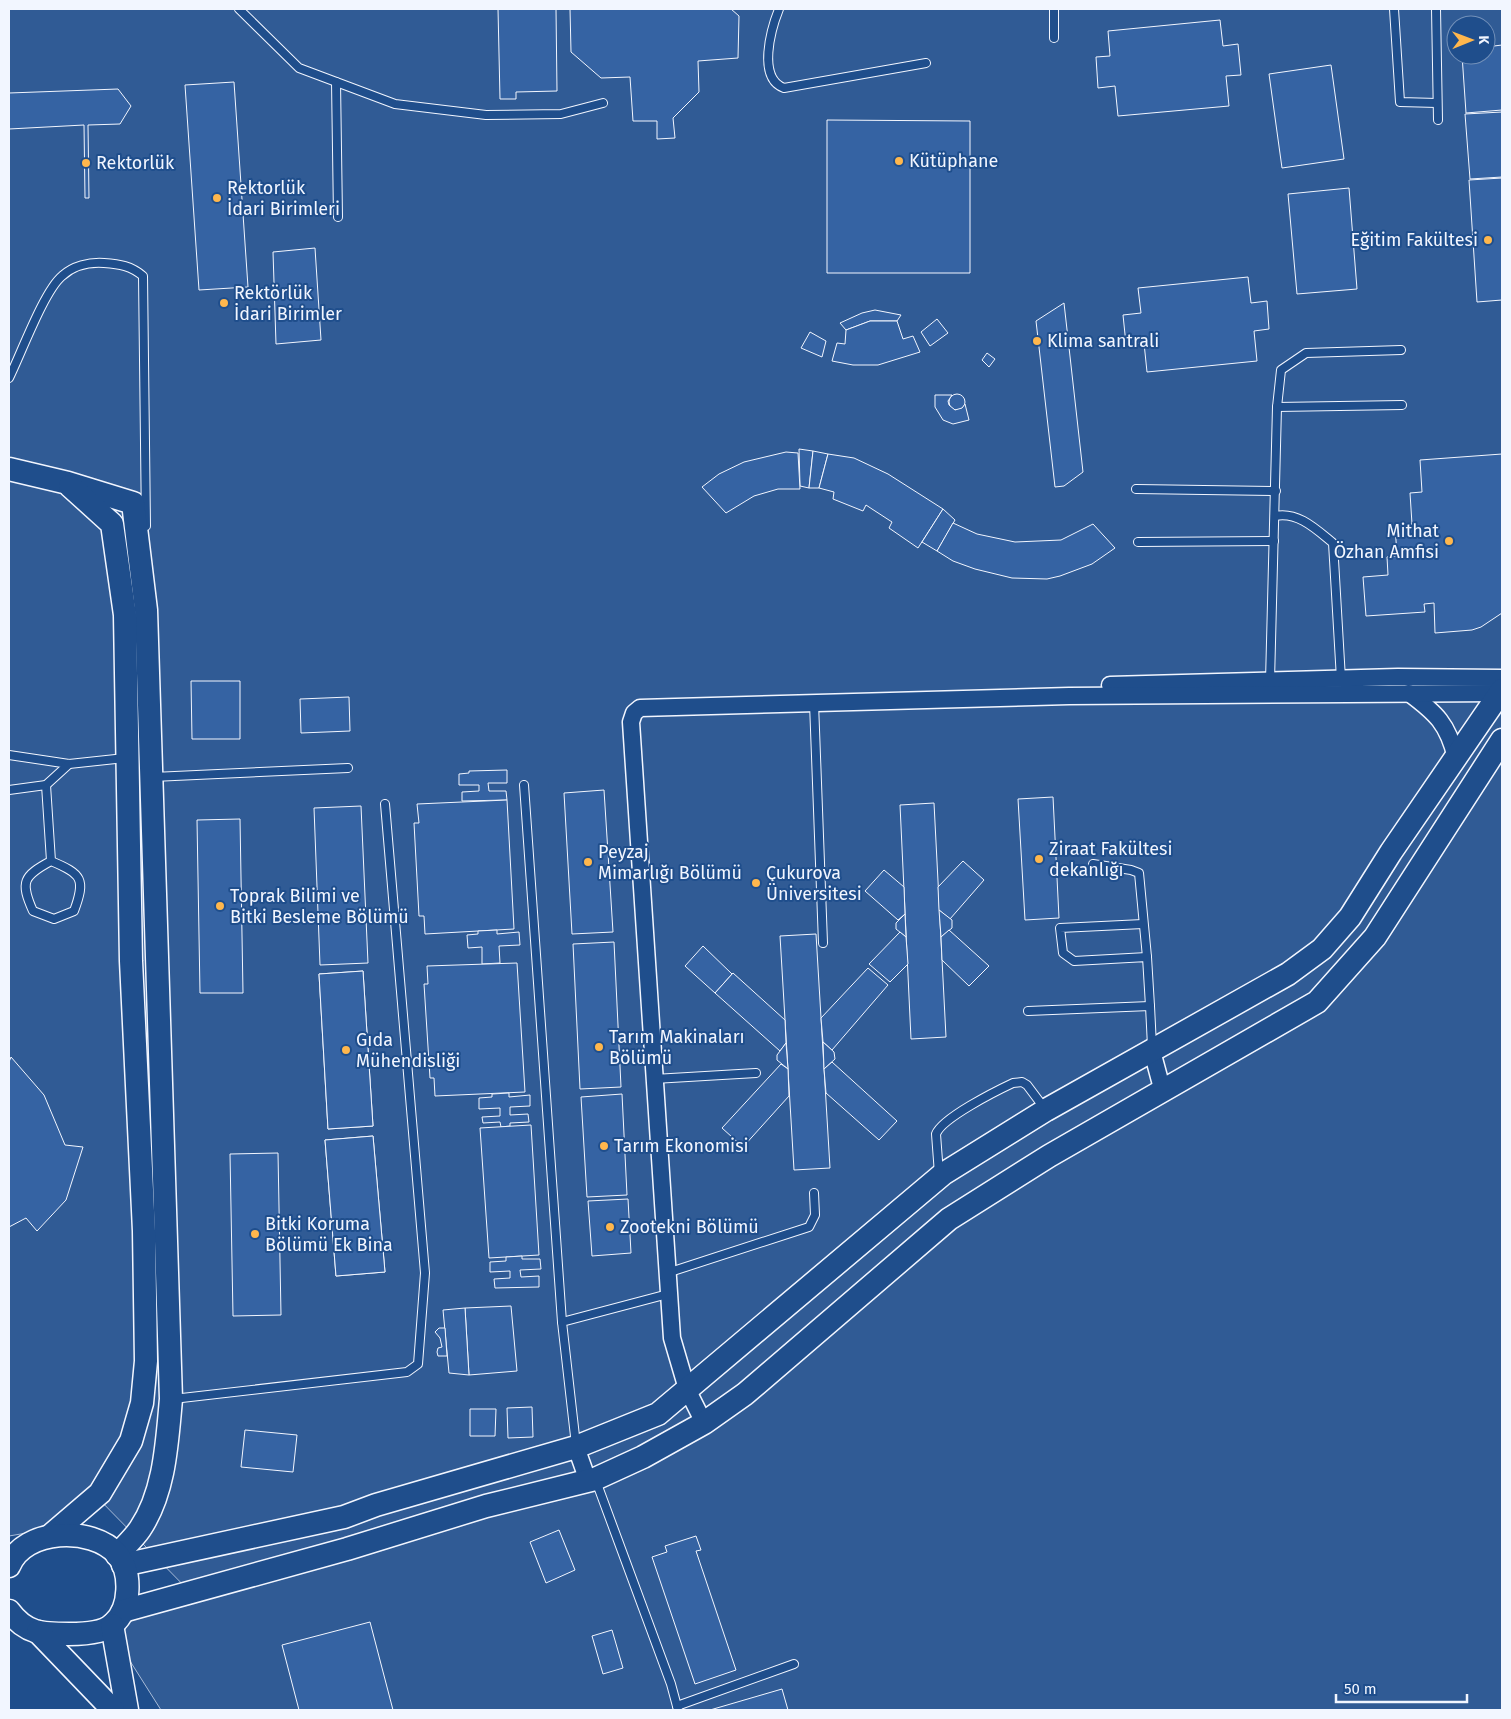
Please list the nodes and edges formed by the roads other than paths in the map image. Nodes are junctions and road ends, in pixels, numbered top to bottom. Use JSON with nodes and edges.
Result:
{"nodes":[{"id":1,"x":239,"y":9,"type":"edge"},
{"id":2,"x":779,"y":9,"type":"edge"},
{"id":3,"x":1054,"y":9,"type":"edge"},
{"id":4,"x":1394,"y":9,"type":"edge"},
{"id":5,"x":1436,"y":9,"type":"edge"},
{"id":6,"x":1054,"y":38,"type":"dead end"},
{"id":7,"x":926,"y":63,"type":"dead end"},
{"id":8,"x":336,"y":82,"type":"junction"},
{"id":9,"x":603,"y":103,"type":"dead end"},
{"id":10,"x":1437,"y":103,"type":"junction"},
{"id":11,"x":1438,"y":120,"type":"dead end"},
{"id":12,"x":338,"y":217,"type":"dead end"},
{"id":13,"x":1401,"y":350,"type":"dead end"},
{"id":14,"x":9,"y":378,"type":"edge"},
{"id":15,"x":1402,"y":405,"type":"dead end"},
{"id":16,"x":1277,"y":407,"type":"junction"},
{"id":17,"x":9,"y":469,"type":"edge"},
{"id":18,"x":68,"y":483,"type":"junction"},
{"id":19,"x":1136,"y":489,"type":"dead end"},
{"id":20,"x":1276,"y":490,"type":"junction"},
{"id":21,"x":1275,"y":516,"type":"junction"},
{"id":22,"x":1274,"y":541,"type":"junction"},
{"id":23,"x":1138,"y":542,"type":"dead end"},
{"id":24,"x":146,"y":610,"type":"junction"},
{"id":25,"x":1341,"y":680,"type":"junction"},
{"id":26,"x":1270,"y":681,"type":"junction"},
{"id":27,"x":1501,"y":687,"type":"edge"},
{"id":28,"x":1409,"y":693,"type":"junction"},
{"id":29,"x":713,"y":695,"type":"dead end"},
{"id":30,"x":814,"y":702,"type":"junction"},
{"id":31,"x":1502,"y":740,"type":"edge"},
{"id":32,"x":9,"y":755,"type":"edge"},
{"id":33,"x":129,"y":757,"type":"junction"},
{"id":34,"x":1456,"y":758,"type":"junction"},
{"id":35,"x":69,"y":764,"type":"junction"},
{"id":36,"x":348,"y":768,"type":"dead end"},
{"id":37,"x":151,"y":777,"type":"junction"},
{"id":38,"x":46,"y":785,"type":"junction"},
{"id":39,"x":524,"y":785,"type":"dead end"},
{"id":40,"x":9,"y":790,"type":"edge"},
{"id":41,"x":385,"y":804,"type":"dead end"},
{"id":42,"x":51,"y":861,"type":"junction"},
{"id":43,"x":1093,"y":864,"type":"dead end"},
{"id":44,"x":1143,"y":924,"type":"junction"},
{"id":45,"x":823,"y":944,"type":"dead end"},
{"id":46,"x":1147,"y":957,"type":"junction"},
{"id":47,"x":1150,"y":1006,"type":"junction"},
{"id":48,"x":1028,"y":1011,"type":"dead end"},
{"id":49,"x":1152,"y":1051,"type":"junction"},
{"id":50,"x":756,"y":1073,"type":"dead end"},
{"id":51,"x":654,"y":1079,"type":"junction"},
{"id":52,"x":1163,"y":1092,"type":"junction"},
{"id":53,"x":1046,"y":1110,"type":"junction"},
{"id":54,"x":939,"y":1178,"type":"junction"},
{"id":55,"x":814,"y":1194,"type":"dead end"},
{"id":56,"x":666,"y":1273,"type":"junction"},
{"id":57,"x":668,"y":1294,"type":"junction"},
{"id":58,"x":562,"y":1322,"type":"junction"},
{"id":59,"x":687,"y":1389,"type":"junction"},
{"id":60,"x":171,"y":1399,"type":"junction"},
{"id":61,"x":704,"y":1424,"type":"junction"},
{"id":62,"x":576,"y":1447,"type":"junction"},
{"id":63,"x":592,"y":1480,"type":"junction"},
{"id":64,"x":51,"y":1536,"type":"junction"},
{"id":65,"x":12,"y":1554,"type":"edge"},
{"id":66,"x":120,"y":1560,"type":"junction"},
{"id":67,"x":9,"y":1611,"type":"edge"},
{"id":68,"x":118,"y":1618,"type":"junction"},
{"id":69,"x":9,"y":1626,"type":"edge"},
{"id":70,"x":34,"y":1632,"type":"junction"},
{"id":71,"x":794,"y":1664,"type":"dead end"},
{"id":72,"x":678,"y":1708,"type":"edge"},
{"id":73,"x":113,"y":1710,"type":"edge"},
{"id":74,"x":127,"y":1710,"type":"edge"}],
"edges":[{"from":1,"to":8,"type":"lane"},
{"from":2,"to":7,"type":"lane"},
{"from":3,"to":6,"type":"lane"},
{"from":4,"to":10,"type":"lane"},
{"from":5,"to":10,"type":"lane"},
{"from":8,"to":9,"type":"lane"},
{"from":8,"to":12,"type":"lane"},
{"from":10,"to":11,"type":"lane"},
{"from":13,"to":16,"type":"lane"},
{"from":14,"to":24,"type":"lane"},
{"from":15,"to":16,"type":"lane"},
{"from":16,"to":20,"type":"lane"},
{"from":17,"to":18,"type":"street"},
{"from":18,"to":24,"type":"street"},
{"from":18,"to":33,"type":"street"},
{"from":19,"to":20,"type":"lane"},
{"from":20,"to":21,"type":"lane"},
{"from":21,"to":22,"type":"lane"},
{"from":21,"to":25,"type":"lane"},
{"from":22,"to":23,"type":"lane"},
{"from":22,"to":26,"type":"lane"},
{"from":24,"to":37,"type":"street"},
{"from":25,"to":26,"type":"street"},
{"from":25,"to":27,"type":"street"},
{"from":26,"to":29,"type":"street"},
{"from":27,"to":28,"type":"street"},
{"from":27,"to":34,"type":"street"},
{"from":28,"to":30,"type":"street"},
{"from":28,"to":34,"type":"street"},
{"from":30,"to":45,"type":"lane"},
{"from":30,"to":51,"type":"street"},
{"from":31,"to":52,"type":"street"},
{"from":32,"to":35,"type":"lane"},
{"from":33,"to":35,"type":"lane"},
{"from":33,"to":64,"type":"street"},
{"from":34,"to":49,"type":"street"},
{"from":35,"to":38,"type":"lane"},
{"from":36,"to":37,"type":"lane"},
{"from":37,"to":60,"type":"street"},
{"from":38,"to":40,"type":"lane"},
{"from":38,"to":42,"type":"lane"},
{"from":39,"to":58,"type":"lane"},
{"from":41,"to":60,"type":"lane"},
{"from":42,"to":42,"type":"lane"},
{"from":43,"to":44,"type":"lane"},
{"from":44,"to":46,"type":"lane"},
{"from":44,"to":46,"type":"lane"},
{"from":46,"to":47,"type":"lane"},
{"from":47,"to":48,"type":"lane"},
{"from":47,"to":49,"type":"lane"},
{"from":49,"to":52,"type":"street"},
{"from":49,"to":53,"type":"street"},
{"from":50,"to":51,"type":"lane"},
{"from":51,"to":56,"type":"street"},
{"from":52,"to":61,"type":"street"},
{"from":53,"to":54,"type":"street"},
{"from":53,"to":54,"type":"lane"},
{"from":54,"to":59,"type":"street"},
{"from":55,"to":56,"type":"lane"},
{"from":56,"to":57,"type":"street"},
{"from":57,"to":58,"type":"lane"},
{"from":57,"to":59,"type":"street"},
{"from":58,"to":62,"type":"lane"},
{"from":59,"to":61,"type":"street"},
{"from":59,"to":62,"type":"street"},
{"from":60,"to":66,"type":"street"},
{"from":61,"to":63,"type":"street"},
{"from":62,"to":63,"type":"street"},
{"from":62,"to":66,"type":"street"},
{"from":63,"to":68,"type":"street"},
{"from":63,"to":72,"type":"lane"},
{"from":64,"to":65,"type":"street"},
{"from":64,"to":66,"type":"street"},
{"from":66,"to":68,"type":"street"},
{"from":67,"to":70,"type":"street"},
{"from":68,"to":70,"type":"street"},
{"from":68,"to":74,"type":"street"},
{"from":69,"to":70,"type":"street"},
{"from":70,"to":73,"type":"street"},
{"from":71,"to":72,"type":"lane"}]}
